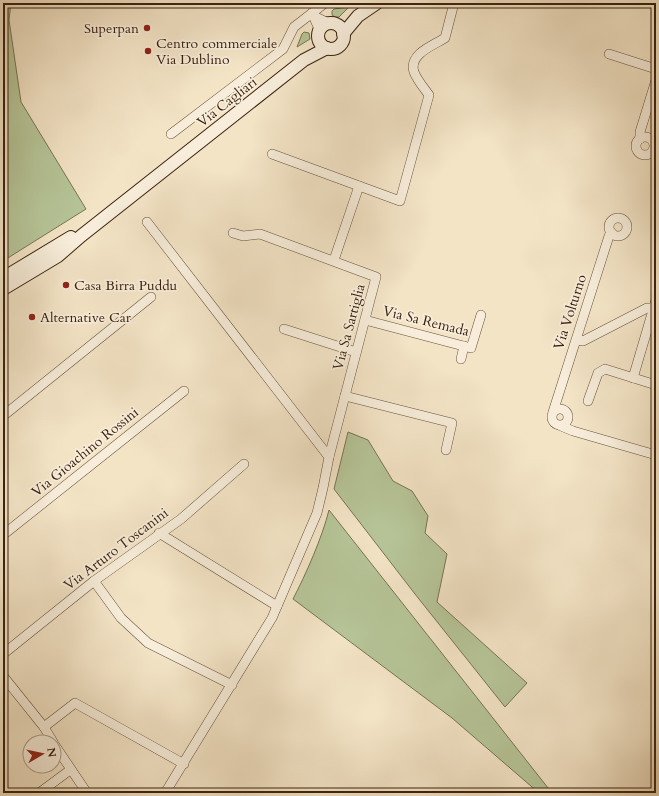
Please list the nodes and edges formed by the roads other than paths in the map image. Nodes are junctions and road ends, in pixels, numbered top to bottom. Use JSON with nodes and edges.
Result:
{"nodes":[{"id":1,"x":377,"y":3,"type":"edge"},
{"id":2,"x":454,"y":3,"type":"edge"},
{"id":3,"x":321,"y":4,"type":"edge"},
{"id":4,"x":312,"y":14,"type":"junction"},
{"id":5,"x":358,"y":16,"type":"junction"},
{"id":6,"x":325,"y":29,"type":"junction"},
{"id":7,"x":344,"y":34,"type":"junction"},
{"id":8,"x":327,"y":48,"type":"junction"},
{"id":9,"x":609,"y":54,"type":"dead end"},
{"id":10,"x":304,"y":60,"type":"junction"},
{"id":11,"x":656,"y":69,"type":"edge"},
{"id":12,"x":656,"y":80,"type":"edge"},
{"id":13,"x":170,"y":134,"type":"dead end"},
{"id":14,"x":640,"y":139,"type":"dead end"},
{"id":15,"x":272,"y":154,"type":"dead end"},
{"id":16,"x":359,"y":186,"type":"junction"},
{"id":17,"x":147,"y":222,"type":"dead end"},
{"id":18,"x":96,"y":225,"type":"junction"},
{"id":19,"x":233,"y":233,"type":"dead end"},
{"id":20,"x":612,"y":233,"type":"dead end"},
{"id":21,"x":334,"y":260,"type":"junction"},
{"id":22,"x":3,"y":278,"type":"edge"},
{"id":23,"x":3,"y":289,"type":"edge"},
{"id":24,"x":150,"y":298,"type":"dead end"},
{"id":25,"x":655,"y":304,"type":"edge"},
{"id":26,"x":481,"y":315,"type":"dead end"},
{"id":27,"x":365,"y":320,"type":"junction"},
{"id":28,"x":284,"y":329,"type":"dead end"},
{"id":29,"x":577,"y":340,"type":"junction"},
{"id":30,"x":464,"y":346,"type":"junction"},
{"id":31,"x":356,"y":352,"type":"junction"},
{"id":32,"x":461,"y":359,"type":"dead end"},
{"id":33,"x":633,"y":378,"type":"junction"},
{"id":34,"x":656,"y":385,"type":"edge"},
{"id":35,"x":184,"y":391,"type":"dead end"},
{"id":36,"x":345,"y":396,"type":"junction"},
{"id":37,"x":556,"y":400,"type":"junction"},
{"id":38,"x":588,"y":401,"type":"dead end"},
{"id":39,"x":562,"y":409,"type":"junction"},
{"id":40,"x":553,"y":412,"type":"junction"},
{"id":41,"x":3,"y":416,"type":"edge"},
{"id":42,"x":565,"y":423,"type":"junction"},
{"id":43,"x":446,"y":450,"type":"dead end"},
{"id":44,"x":656,"y":455,"type":"edge"},
{"id":45,"x":329,"y":458,"type":"junction"},
{"id":46,"x":244,"y":464,"type":"dead end"},
{"id":47,"x":159,"y":533,"type":"junction"},
{"id":48,"x":3,"y":535,"type":"edge"},
{"id":49,"x":94,"y":581,"type":"junction"},
{"id":50,"x":277,"y":606,"type":"junction"},
{"id":51,"x":3,"y":654,"type":"edge"},
{"id":52,"x":3,"y":676,"type":"edge"},
{"id":53,"x":232,"y":685,"type":"junction"},
{"id":54,"x":44,"y":727,"type":"junction"},
{"id":55,"x":48,"y":734,"type":"edge"},
{"id":56,"x":62,"y":757,"type":"edge"},
{"id":57,"x":184,"y":764,"type":"junction"},
{"id":58,"x":70,"y":770,"type":"junction"},
{"id":59,"x":39,"y":793,"type":"edge"},
{"id":60,"x":87,"y":793,"type":"edge"},
{"id":61,"x":165,"y":793,"type":"edge"}],
"edges":[{"from":1,"to":5,"type":"main road","name":"Via Cagliari"},
{"from":2,"to":16,"type":"street"},
{"from":3,"to":4,"type":"street"},
{"from":4,"to":6,"type":"street"},
{"from":4,"to":13,"type":"street"},
{"from":5,"to":6,"type":"main road","name":"Via Cagliari"},
{"from":5,"to":7,"type":"main road","name":"Via Cagliari"},
{"from":6,"to":7,"type":"main road"},
{"from":6,"to":8,"type":"main road"},
{"from":6,"to":10,"type":"main road","name":"Via Cagliari"},
{"from":7,"to":8,"type":"main road","name":"Via Cagliari"},
{"from":8,"to":10,"type":"main road","name":"Via Cagliari"},
{"from":9,"to":11,"type":"street"},
{"from":10,"to":18,"type":"main road","name":"Via Cagliari"},
{"from":12,"to":14,"type":"street"},
{"from":15,"to":16,"type":"street"},
{"from":16,"to":21,"type":"street"},
{"from":17,"to":45,"type":"street"},
{"from":18,"to":22,"type":"main road"},
{"from":18,"to":23,"type":"main road"},
{"from":19,"to":21,"type":"street"},
{"from":20,"to":29,"type":"street","name":"Via Volturno"},
{"from":21,"to":27,"type":"street","name":"Via Sa Sartiglia"},
{"from":24,"to":41,"type":"street"},
{"from":25,"to":29,"type":"street"},
{"from":25,"to":33,"type":"street"},
{"from":26,"to":30,"type":"street","name":"Via Sa Remada"},
{"from":27,"to":30,"type":"street","name":"Via Sa Remada"},
{"from":27,"to":31,"type":"street","name":"Via Sa Sartiglia"},
{"from":28,"to":31,"type":"street"},
{"from":29,"to":37,"type":"street","name":"Via Volturno"},
{"from":30,"to":32,"type":"street"},
{"from":31,"to":36,"type":"street","name":"Via Sa Sartiglia"},
{"from":33,"to":34,"type":"street"},
{"from":33,"to":38,"type":"street"},
{"from":35,"to":48,"type":"street","name":"Via Gioachino Rossini"},
{"from":36,"to":43,"type":"street"},
{"from":36,"to":45,"type":"street","name":"Via Sa Sartiglia"},
{"from":37,"to":39,"type":"street"},
{"from":37,"to":40,"type":"street","name":"Via Volturno"},
{"from":39,"to":40,"type":"street"},
{"from":39,"to":42,"type":"street"},
{"from":40,"to":42,"type":"street"},
{"from":42,"to":44,"type":"street"},
{"from":45,"to":50,"type":"street","name":"Via Sa Sartiglia"},
{"from":46,"to":47,"type":"street","name":"Via Arturo Toscanini"},
{"from":47,"to":49,"type":"street","name":"Via Arturo Toscanini"},
{"from":47,"to":50,"type":"street"},
{"from":49,"to":51,"type":"street","name":"Via Arturo Toscanini"},
{"from":49,"to":53,"type":"street"},
{"from":50,"to":53,"type":"street","name":"Via Sa Sartiglia"},
{"from":52,"to":54,"type":"street"},
{"from":53,"to":57,"type":"street","name":"Via Sa Sartiglia"},
{"from":54,"to":55,"type":"street"},
{"from":54,"to":57,"type":"street"},
{"from":56,"to":58,"type":"street"},
{"from":57,"to":61,"type":"street","name":"Via Sa Sartiglia"},
{"from":58,"to":59,"type":"street"},
{"from":58,"to":60,"type":"street"}]}
